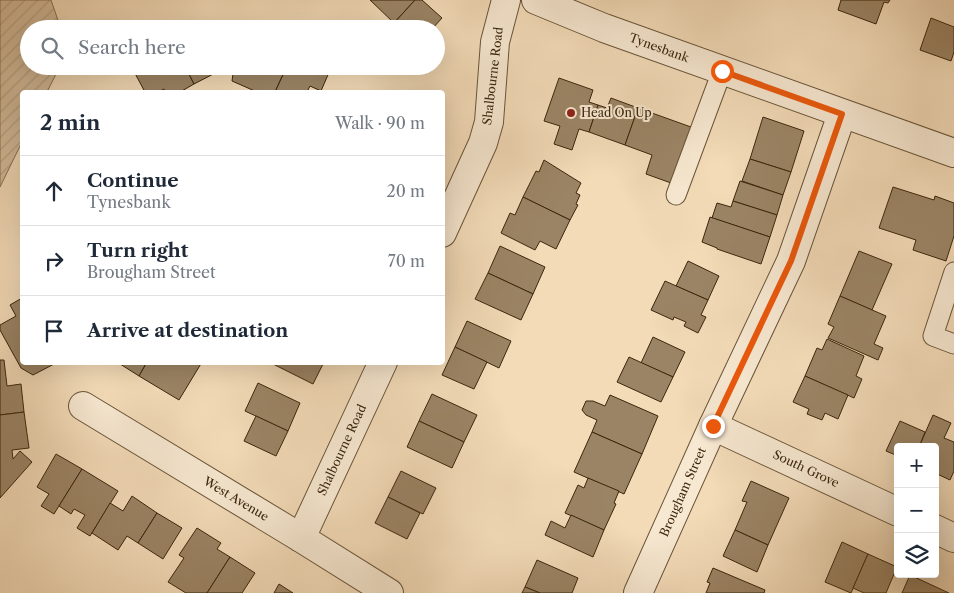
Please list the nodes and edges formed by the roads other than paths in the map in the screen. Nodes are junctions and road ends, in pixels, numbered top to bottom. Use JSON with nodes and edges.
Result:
{"nodes":[{"id":1,"x":506,"y":0,"type":"edge"},
{"id":2,"x":536,"y":0,"type":"edge"},
{"id":3,"x":722,"y":71,"type":"junction"},
{"id":4,"x":842,"y":114,"type":"junction"},
{"id":5,"x":954,"y":153,"type":"edge"},
{"id":6,"x":676,"y":195,"type":"dead end"},
{"id":7,"x":445,"y":226,"type":"edge"},
{"id":8,"x":954,"y":272,"type":"edge"},
{"id":9,"x":954,"y":344,"type":"edge"},
{"id":10,"x":382,"y":365,"type":"edge"},
{"id":11,"x":83,"y":406,"type":"dead end"},
{"id":12,"x":713,"y":426,"type":"junction"},
{"id":13,"x":894,"y":510,"type":"edge"},
{"id":14,"x":939,"y":531,"type":"edge"},
{"id":15,"x":301,"y":538,"type":"junction"},
{"id":16,"x":954,"y":538,"type":"edge"},
{"id":17,"x":389,"y":593,"type":"edge"},
{"id":18,"x":638,"y":593,"type":"edge"}],
"edges":[{"from":1,"to":7,"type":"street","name":"Shalbourne Road"},
{"from":2,"to":3,"type":"street","name":"Tynesbank"},
{"from":3,"to":4,"type":"street","name":"Tynesbank"},
{"from":3,"to":6,"type":"lane"},
{"from":4,"to":5,"type":"street","name":"Tynesbank"},
{"from":4,"to":12,"type":"street","name":"Brougham Street"},
{"from":8,"to":9,"type":"lane"},
{"from":10,"to":15,"type":"street","name":"Shalbourne Road"},
{"from":11,"to":15,"type":"street","name":"West Avenue"},
{"from":12,"to":13,"type":"street","name":"South Grove"},
{"from":12,"to":18,"type":"street","name":"Brougham Street"},
{"from":14,"to":16,"type":"street"},
{"from":15,"to":17,"type":"street","name":"West Avenue"}]}
